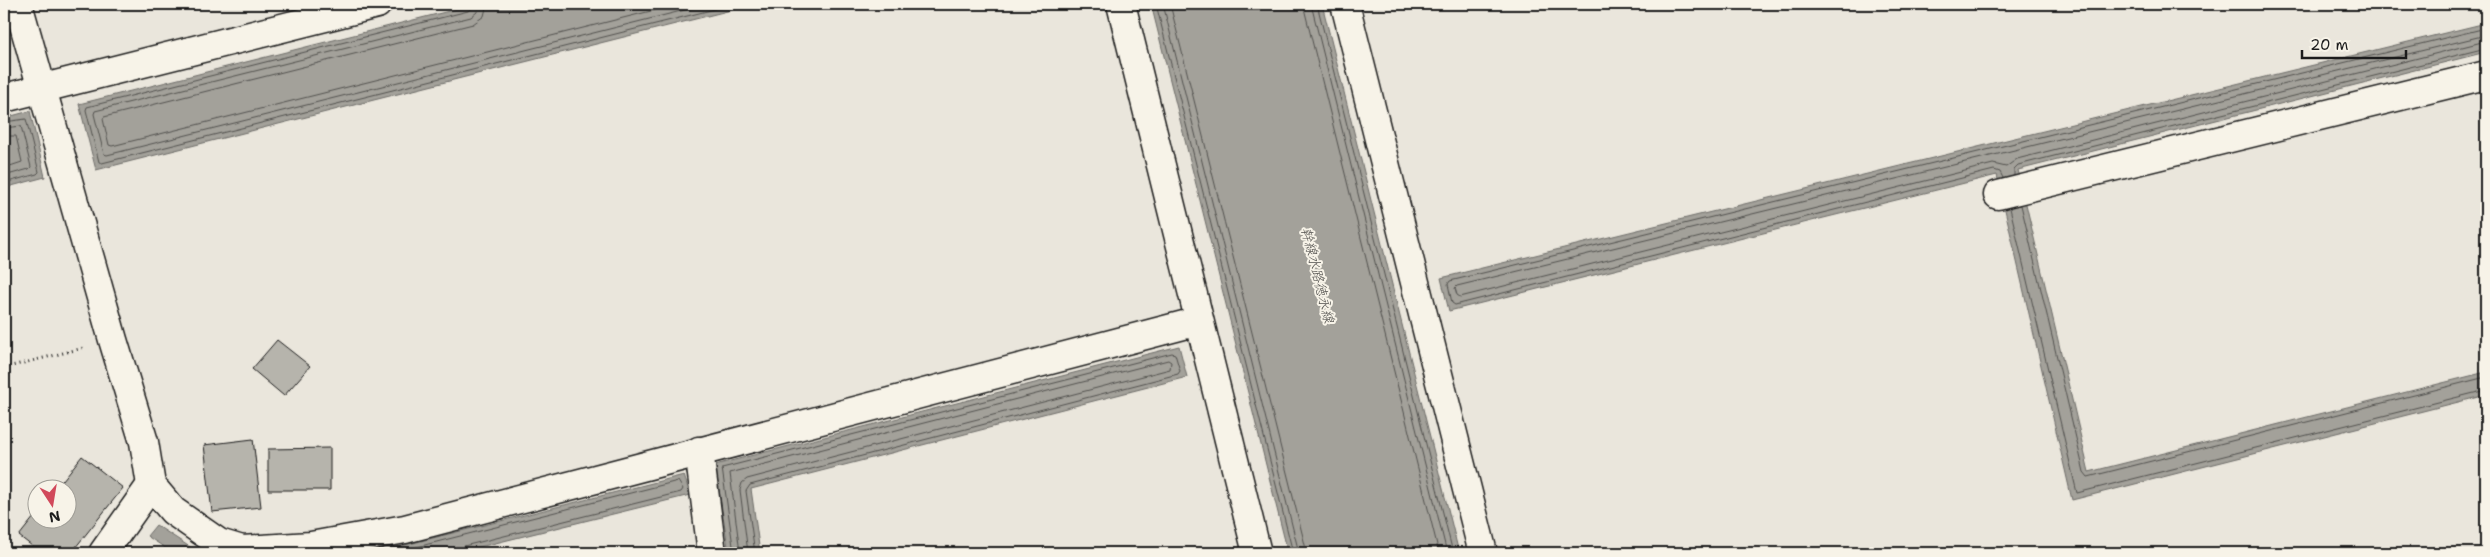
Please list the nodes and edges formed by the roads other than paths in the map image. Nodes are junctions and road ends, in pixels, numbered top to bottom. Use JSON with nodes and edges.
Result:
{"nodes":[{"id":1,"x":18,"y":4,"type":"edge"},
{"id":2,"x":378,"y":4,"type":"edge"},
{"id":3,"x":1121,"y":4,"type":"edge"},
{"id":4,"x":1345,"y":4,"type":"edge"},
{"id":5,"x":2486,"y":75,"type":"edge"},
{"id":6,"x":43,"y":88,"type":"junction"},
{"id":7,"x":4,"y":98,"type":"edge"},
{"id":8,"x":1998,"y":195,"type":"dead end"},
{"id":9,"x":1200,"y":321,"type":"junction"},
{"id":10,"x":699,"y":451,"type":"junction"},
{"id":11,"x":151,"y":485,"type":"junction"},
{"id":12,"x":103,"y":553,"type":"edge"},
{"id":13,"x":712,"y":553,"type":"edge"},
{"id":14,"x":1258,"y":553,"type":"edge"},
{"id":15,"x":1483,"y":553,"type":"edge"}],
"edges":[{"from":1,"to":6,"type":"street"},
{"from":2,"to":6,"type":"street"},
{"from":3,"to":9,"type":"street"},
{"from":4,"to":15,"type":"street"},
{"from":5,"to":8,"type":"street"},
{"from":6,"to":7,"type":"street"},
{"from":6,"to":11,"type":"street"},
{"from":9,"to":10,"type":"street"},
{"from":9,"to":14,"type":"street"},
{"from":10,"to":11,"type":"street"},
{"from":10,"to":13,"type":"street"},
{"from":11,"to":12,"type":"street"}]}
